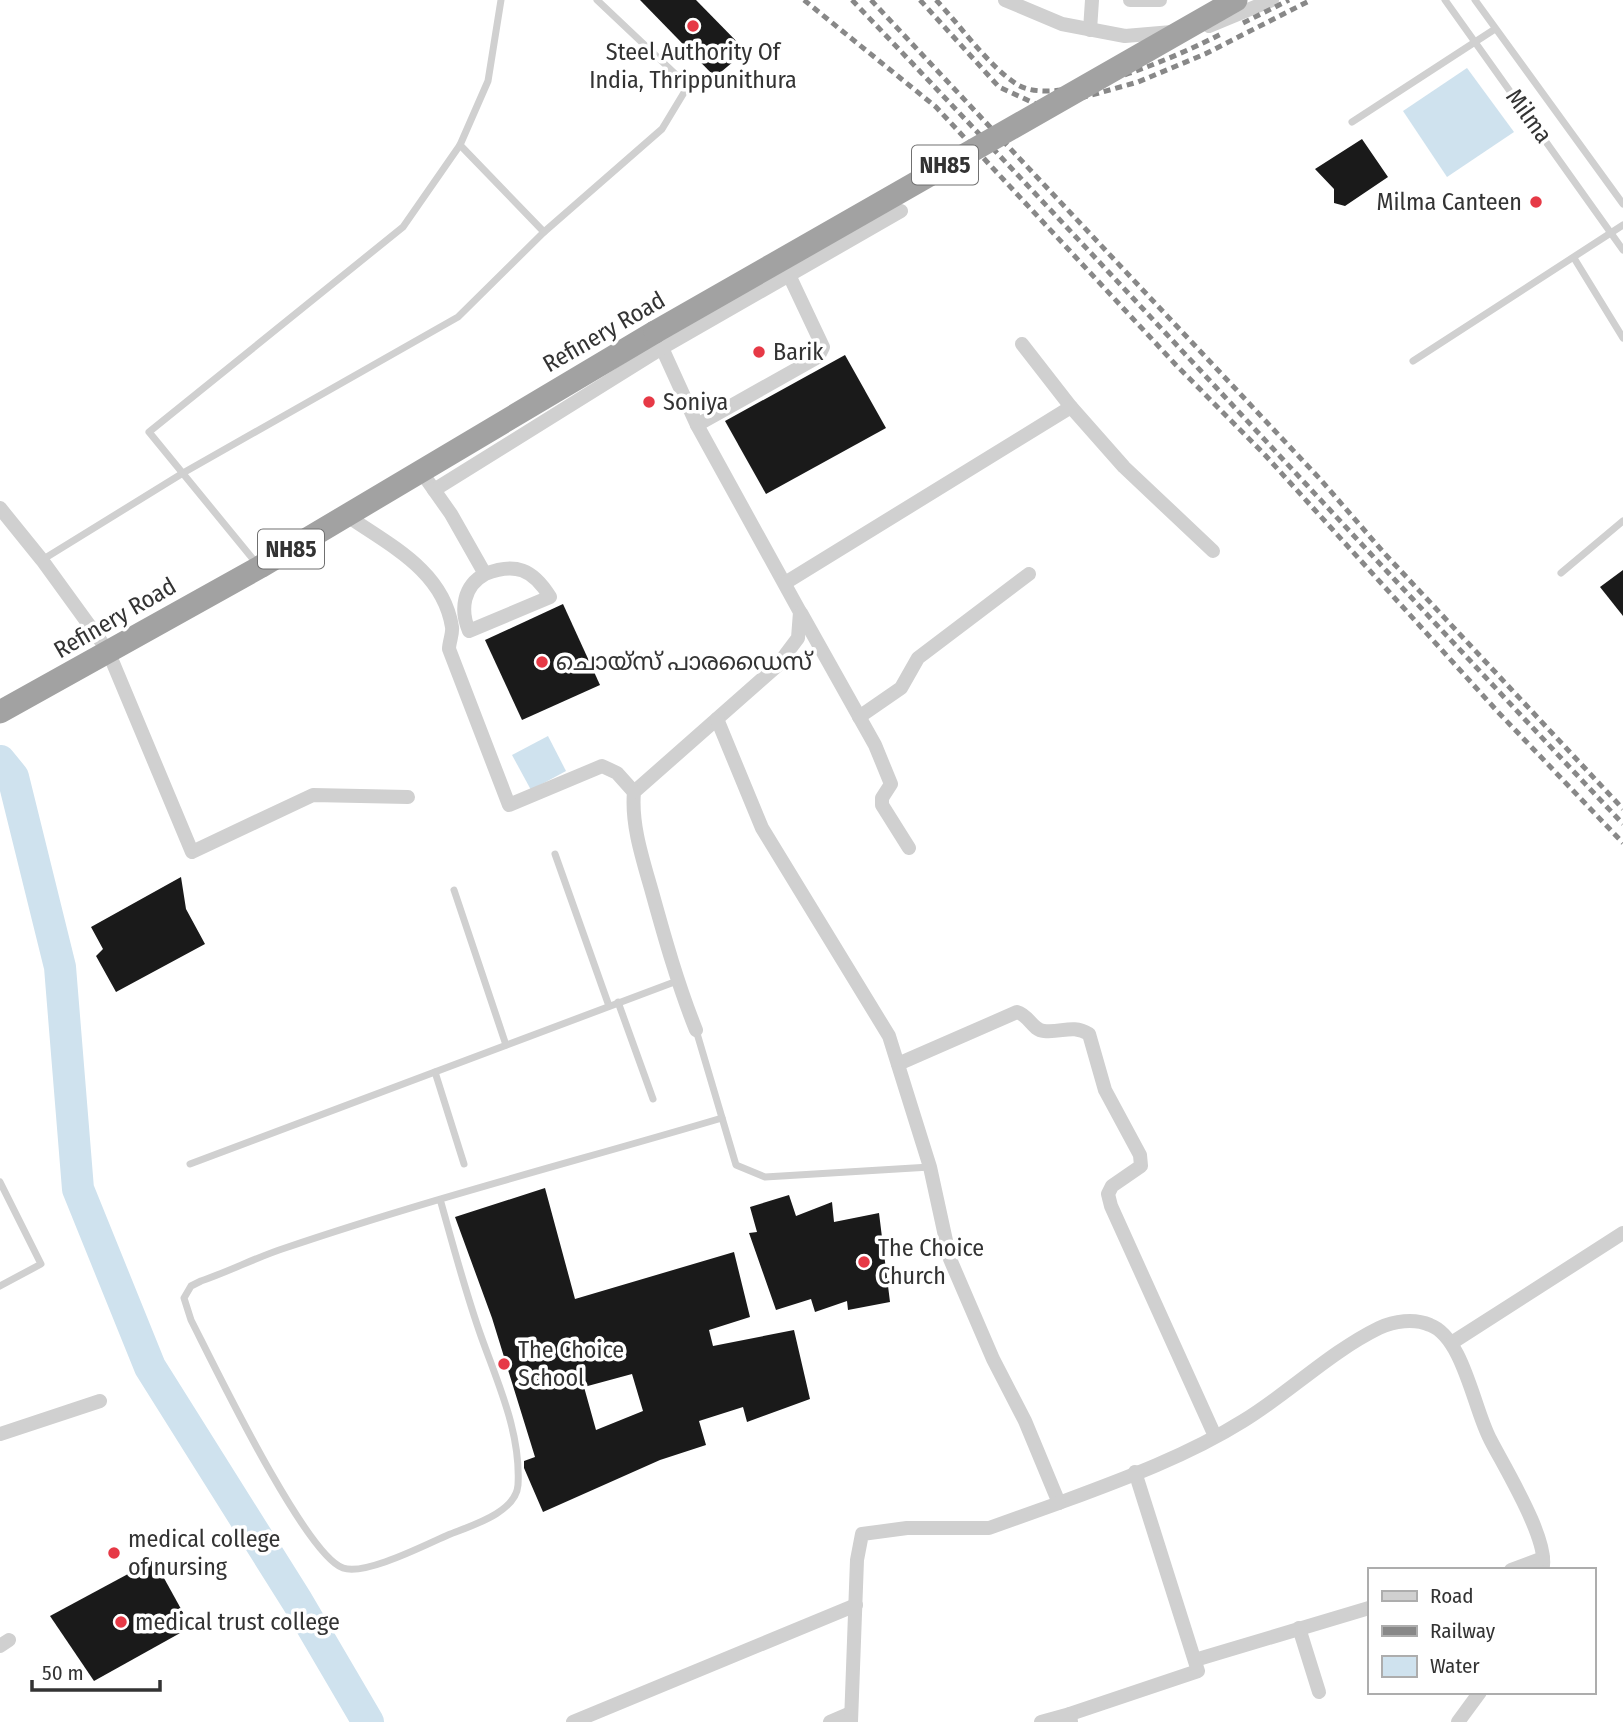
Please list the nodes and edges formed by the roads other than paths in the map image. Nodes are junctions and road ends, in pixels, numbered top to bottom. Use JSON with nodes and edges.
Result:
{"nodes":[{"id":1,"x":501,"y":0,"type":"edge"},
{"id":2,"x":597,"y":0,"type":"edge"},
{"id":3,"x":1005,"y":0,"type":"edge"},
{"id":4,"x":1092,"y":0,"type":"edge"},
{"id":5,"x":1130,"y":0,"type":"edge"},
{"id":6,"x":1160,"y":0,"type":"edge"},
{"id":7,"x":1236,"y":0,"type":"edge"},
{"id":8,"x":1272,"y":0,"type":"edge"},
{"id":9,"x":1445,"y":0,"type":"edge"},
{"id":10,"x":1475,"y":0,"type":"edge"},
{"id":11,"x":1495,"y":29,"type":"junction"},
{"id":12,"x":1090,"y":30,"type":"junction"},
{"id":13,"x":1475,"y":42,"type":"junction"},
{"id":14,"x":1352,"y":122,"type":"dead end"},
{"id":15,"x":460,"y":145,"type":"junction"},
{"id":16,"x":1623,"y":204,"type":"edge"},
{"id":17,"x":901,"y":211,"type":"dead end"},
{"id":18,"x":1623,"y":225,"type":"edge"},
{"id":19,"x":544,"y":232,"type":"junction"},
{"id":20,"x":1611,"y":234,"type":"junction"},
{"id":21,"x":1623,"y":250,"type":"edge"},
{"id":22,"x":1574,"y":258,"type":"junction"},
{"id":23,"x":789,"y":275,"type":"junction"},
{"id":24,"x":1623,"y":338,"type":"edge"},
{"id":25,"x":1022,"y":344,"type":"dead end"},
{"id":26,"x":662,"y":348,"type":"junction"},
{"id":27,"x":1413,"y":361,"type":"dead end"},
{"id":28,"x":1071,"y":407,"type":"junction"},
{"id":29,"x":697,"y":425,"type":"junction"},
{"id":30,"x":420,"y":470,"type":"junction"},
{"id":31,"x":183,"y":473,"type":"junction"},
{"id":32,"x":434,"y":490,"type":"junction"},
{"id":33,"x":0,"y":508,"type":"edge"},
{"id":34,"x":346,"y":516,"type":"junction"},
{"id":35,"x":1623,"y":522,"type":"edge"},
{"id":36,"x":1213,"y":551,"type":"dead end"},
{"id":37,"x":42,"y":560,"type":"junction"},
{"id":38,"x":260,"y":567,"type":"junction"},
{"id":39,"x":1561,"y":573,"type":"dead end"},
{"id":40,"x":485,"y":574,"type":"junction"},
{"id":41,"x":1029,"y":574,"type":"dead end"},
{"id":42,"x":785,"y":583,"type":"junction"},
{"id":43,"x":800,"y":612,"type":"junction"},
{"id":44,"x":102,"y":655,"type":"junction"},
{"id":45,"x":0,"y":712,"type":"edge"},
{"id":46,"x":859,"y":718,"type":"junction"},
{"id":47,"x":717,"y":719,"type":"junction"},
{"id":48,"x":634,"y":792,"type":"junction"},
{"id":49,"x":408,"y":797,"type":"dead end"},
{"id":50,"x":909,"y":848,"type":"dead end"},
{"id":51,"x":555,"y":854,"type":"dead end"},
{"id":52,"x":454,"y":890,"type":"dead end"},
{"id":53,"x":677,"y":981,"type":"junction"},
{"id":54,"x":618,"y":1002,"type":"junction"},
{"id":55,"x":609,"y":1006,"type":"junction"},
{"id":56,"x":696,"y":1030,"type":"joint"},
{"id":57,"x":506,"y":1045,"type":"junction"},
{"id":58,"x":898,"y":1064,"type":"junction"},
{"id":59,"x":435,"y":1072,"type":"junction"},
{"id":60,"x":653,"y":1098,"type":"dead end"},
{"id":61,"x":722,"y":1118,"type":"junction"},
{"id":62,"x":190,"y":1164,"type":"dead end"},
{"id":63,"x":464,"y":1164,"type":"dead end"},
{"id":64,"x":930,"y":1167,"type":"junction"},
{"id":65,"x":0,"y":1182,"type":"edge"},
{"id":66,"x":439,"y":1199,"type":"junction"},
{"id":67,"x":1623,"y":1233,"type":"edge"},
{"id":68,"x":0,"y":1286,"type":"edge"},
{"id":69,"x":1453,"y":1342,"type":"junction"},
{"id":70,"x":100,"y":1401,"type":"dead end"},
{"id":71,"x":0,"y":1434,"type":"edge"},
{"id":72,"x":1215,"y":1436,"type":"junction"},
{"id":73,"x":1135,"y":1472,"type":"junction"},
{"id":74,"x":1059,"y":1503,"type":"junction"},
{"id":75,"x":1543,"y":1564,"type":"edge"},
{"id":76,"x":1522,"y":1568,"type":"edge"},
{"id":77,"x":856,"y":1605,"type":"junction"},
{"id":78,"x":1368,"y":1608,"type":"edge"},
{"id":79,"x":1299,"y":1629,"type":"junction"},
{"id":80,"x":1195,"y":1660,"type":"junction"},
{"id":81,"x":1319,"y":1692,"type":"dead end"},
{"id":82,"x":1479,"y":1694,"type":"edge"},
{"id":83,"x":851,"y":1718,"type":"edge"},
{"id":84,"x":1071,"y":1718,"type":"edge"},
{"id":85,"x":573,"y":1722,"type":"edge"},
{"id":86,"x":830,"y":1722,"type":"edge"},
{"id":87,"x":1041,"y":1722,"type":"edge"},
{"id":88,"x":1458,"y":1722,"type":"edge"}],
"edges":[{"from":1,"to":15,"type":"lane"},
{"from":2,"to":19,"type":"lane"},
{"from":3,"to":12,"type":"street"},
{"from":4,"to":12,"type":"street"},
{"from":5,"to":6,"type":"street"},
{"from":7,"to":30,"type":"highway","name":"Refinery Road","number":"NH85","bridge":true},
{"from":8,"to":12,"type":"street"},
{"from":9,"to":13,"type":"lane","name":"Milma"},
{"from":10,"to":11,"type":"lane","name":"Milma"},
{"from":11,"to":13,"type":"lane"},
{"from":11,"to":16,"type":"lane","name":"Milma"},
{"from":13,"to":14,"type":"lane"},
{"from":13,"to":20,"type":"lane","name":"Milma"},
{"from":15,"to":19,"type":"lane"},
{"from":15,"to":31,"type":"lane"},
{"from":17,"to":23,"type":"street"},
{"from":18,"to":20,"type":"lane"},
{"from":19,"to":31,"type":"lane"},
{"from":20,"to":21,"type":"lane","name":"Milma"},
{"from":20,"to":22,"type":"lane"},
{"from":22,"to":24,"type":"lane"},
{"from":22,"to":27,"type":"lane"},
{"from":23,"to":26,"type":"street"},
{"from":23,"to":29,"type":"street"},
{"from":25,"to":28,"type":"street"},
{"from":26,"to":29,"type":"street"},
{"from":26,"to":32,"type":"street"},
{"from":28,"to":36,"type":"street"},
{"from":28,"to":42,"type":"street"},
{"from":29,"to":42,"type":"street"},
{"from":30,"to":32,"type":"street"},
{"from":30,"to":34,"type":"highway","name":"Refinery Road","number":"NH85"},
{"from":31,"to":37,"type":"lane"},
{"from":31,"to":38,"type":"lane"},
{"from":32,"to":40,"type":"street"},
{"from":33,"to":37,"type":"street"},
{"from":34,"to":38,"type":"highway","name":"Refinery Road","number":"NH85"},
{"from":34,"to":48,"type":"street"},
{"from":35,"to":39,"type":"lane"},
{"from":37,"to":44,"type":"street"},
{"from":38,"to":44,"type":"highway","name":"Refinery Road","number":"NH85"},
{"from":40,"to":40,"type":"street"},
{"from":41,"to":46,"type":"street"},
{"from":42,"to":43,"type":"street"},
{"from":43,"to":46,"type":"street"},
{"from":43,"to":47,"type":"street"},
{"from":44,"to":45,"type":"highway","name":"Refinery Road","number":"NH85"},
{"from":44,"to":49,"type":"street"},
{"from":46,"to":50,"type":"street"},
{"from":47,"to":48,"type":"street"},
{"from":47,"to":58,"type":"street"},
{"from":48,"to":53,"type":"street"},
{"from":51,"to":55,"type":"lane"},
{"from":52,"to":57,"type":"lane"},
{"from":53,"to":54,"type":"lane"},
{"from":53,"to":56,"type":"street"},
{"from":54,"to":55,"type":"lane"},
{"from":54,"to":60,"type":"lane"},
{"from":55,"to":57,"type":"lane"},
{"from":56,"to":61,"type":"lane"},
{"from":57,"to":59,"type":"lane"},
{"from":58,"to":64,"type":"street"},
{"from":58,"to":72,"type":"street"},
{"from":59,"to":62,"type":"lane"},
{"from":59,"to":63,"type":"lane"},
{"from":61,"to":64,"type":"lane"},
{"from":61,"to":66,"type":"lane"},
{"from":64,"to":74,"type":"street"},
{"from":65,"to":68,"type":"lane"},
{"from":66,"to":66,"type":"lane"},
{"from":67,"to":69,"type":"street"},
{"from":69,"to":72,"type":"street"},
{"from":69,"to":75,"type":"street"},
{"from":70,"to":71,"type":"street"},
{"from":72,"to":73,"type":"street"},
{"from":73,"to":74,"type":"street"},
{"from":73,"to":80,"type":"street"},
{"from":74,"to":77,"type":"street"},
{"from":75,"to":76,"type":"street"},
{"from":77,"to":83,"type":"street"},
{"from":77,"to":85,"type":"street"},
{"from":78,"to":79,"type":"street"},
{"from":79,"to":80,"type":"street"},
{"from":79,"to":81,"type":"street"},
{"from":80,"to":84,"type":"street"},
{"from":82,"to":88,"type":"street"},
{"from":83,"to":86,"type":"street"},
{"from":84,"to":87,"type":"street"}]}
